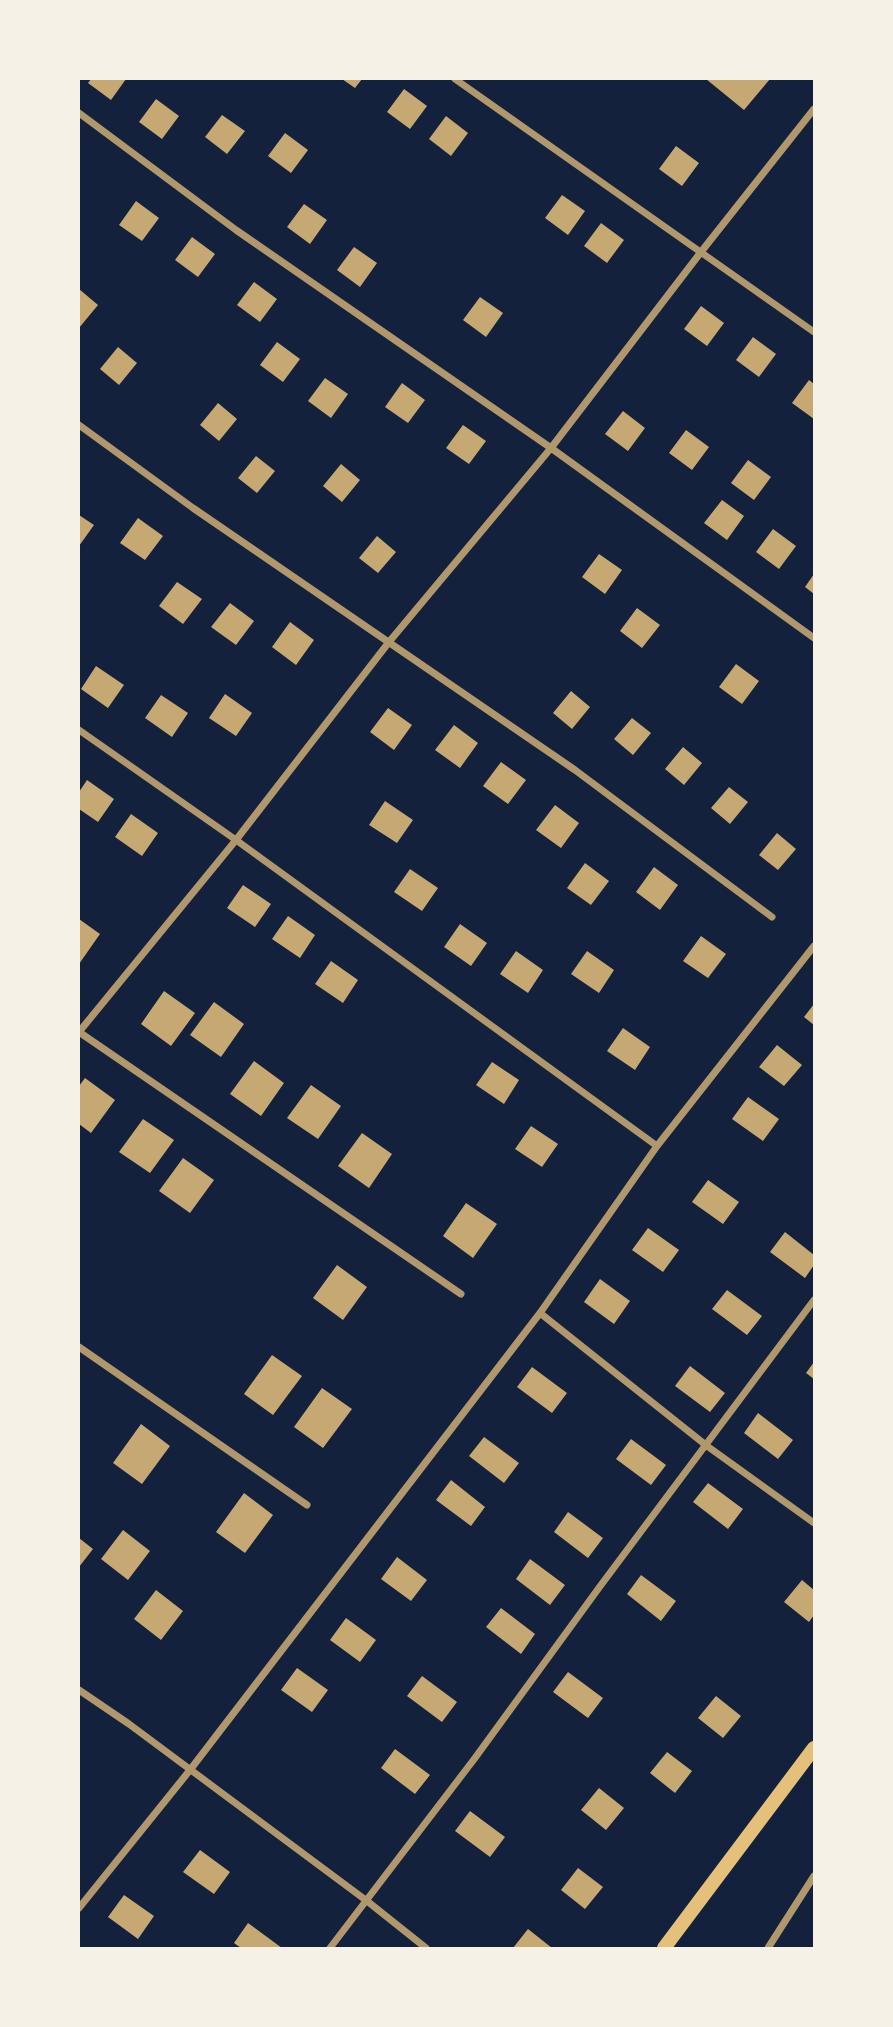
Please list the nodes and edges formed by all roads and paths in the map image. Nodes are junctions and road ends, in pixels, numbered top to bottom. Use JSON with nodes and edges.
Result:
{"nodes":[{"id":1,"x":455,"y":79,"type":"edge"},
{"id":2,"x":814,"y":109,"type":"edge"},
{"id":3,"x":79,"y":113,"type":"edge"},
{"id":4,"x":701,"y":252,"type":"junction"},
{"id":5,"x":814,"y":332,"type":"edge"},
{"id":6,"x":79,"y":425,"type":"edge"},
{"id":7,"x":551,"y":448,"type":"junction"},
{"id":8,"x":814,"y":638,"type":"edge"},
{"id":9,"x":389,"y":642,"type":"junction"},
{"id":10,"x":79,"y":730,"type":"edge"},
{"id":11,"x":236,"y":840,"type":"junction"},
{"id":12,"x":772,"y":917,"type":"dead end"},
{"id":13,"x":814,"y":946,"type":"edge"},
{"id":14,"x":79,"y":1032,"type":"edge"},
{"id":15,"x":657,"y":1146,"type":"junction"},
{"id":16,"x":461,"y":1294,"type":"dead end"},
{"id":17,"x":814,"y":1300,"type":"edge"},
{"id":18,"x":540,"y":1313,"type":"junction"},
{"id":19,"x":79,"y":1347,"type":"edge"},
{"id":20,"x":707,"y":1446,"type":"junction"},
{"id":21,"x":307,"y":1504,"type":"dead end"},
{"id":22,"x":814,"y":1523,"type":"edge"},
{"id":23,"x":79,"y":1690,"type":"edge"},
{"id":24,"x":814,"y":1748,"type":"edge"},
{"id":25,"x":190,"y":1770,"type":"junction"},
{"id":26,"x":814,"y":1876,"type":"edge"},
{"id":27,"x":367,"y":1901,"type":"junction"},
{"id":28,"x":79,"y":1908,"type":"edge"},
{"id":29,"x":330,"y":1948,"type":"edge"},
{"id":30,"x":426,"y":1948,"type":"edge"},
{"id":31,"x":664,"y":1948,"type":"edge"},
{"id":32,"x":768,"y":1948,"type":"edge"}],
"edges":[{"from":1,"to":4,"type":"street"},
{"from":2,"to":4,"type":"street"},
{"from":3,"to":7,"type":"street"},
{"from":4,"to":5,"type":"street"},
{"from":4,"to":7,"type":"street"},
{"from":6,"to":9,"type":"street"},
{"from":7,"to":8,"type":"street"},
{"from":7,"to":9,"type":"street"},
{"from":9,"to":11,"type":"street"},
{"from":9,"to":12,"type":"street"},
{"from":10,"to":11,"type":"street"},
{"from":11,"to":14,"type":"street"},
{"from":11,"to":15,"type":"street"},
{"from":13,"to":15,"type":"street"},
{"from":14,"to":16,"type":"street"},
{"from":15,"to":18,"type":"street"},
{"from":17,"to":20,"type":"street"},
{"from":18,"to":20,"type":"street"},
{"from":18,"to":25,"type":"street"},
{"from":19,"to":21,"type":"street"},
{"from":20,"to":22,"type":"street"},
{"from":20,"to":27,"type":"street"},
{"from":23,"to":25,"type":"street"},
{"from":24,"to":31,"type":"main road"},
{"from":25,"to":27,"type":"street"},
{"from":25,"to":28,"type":"street"},
{"from":26,"to":32,"type":"street"},
{"from":27,"to":29,"type":"street"},
{"from":27,"to":30,"type":"street"}]}
